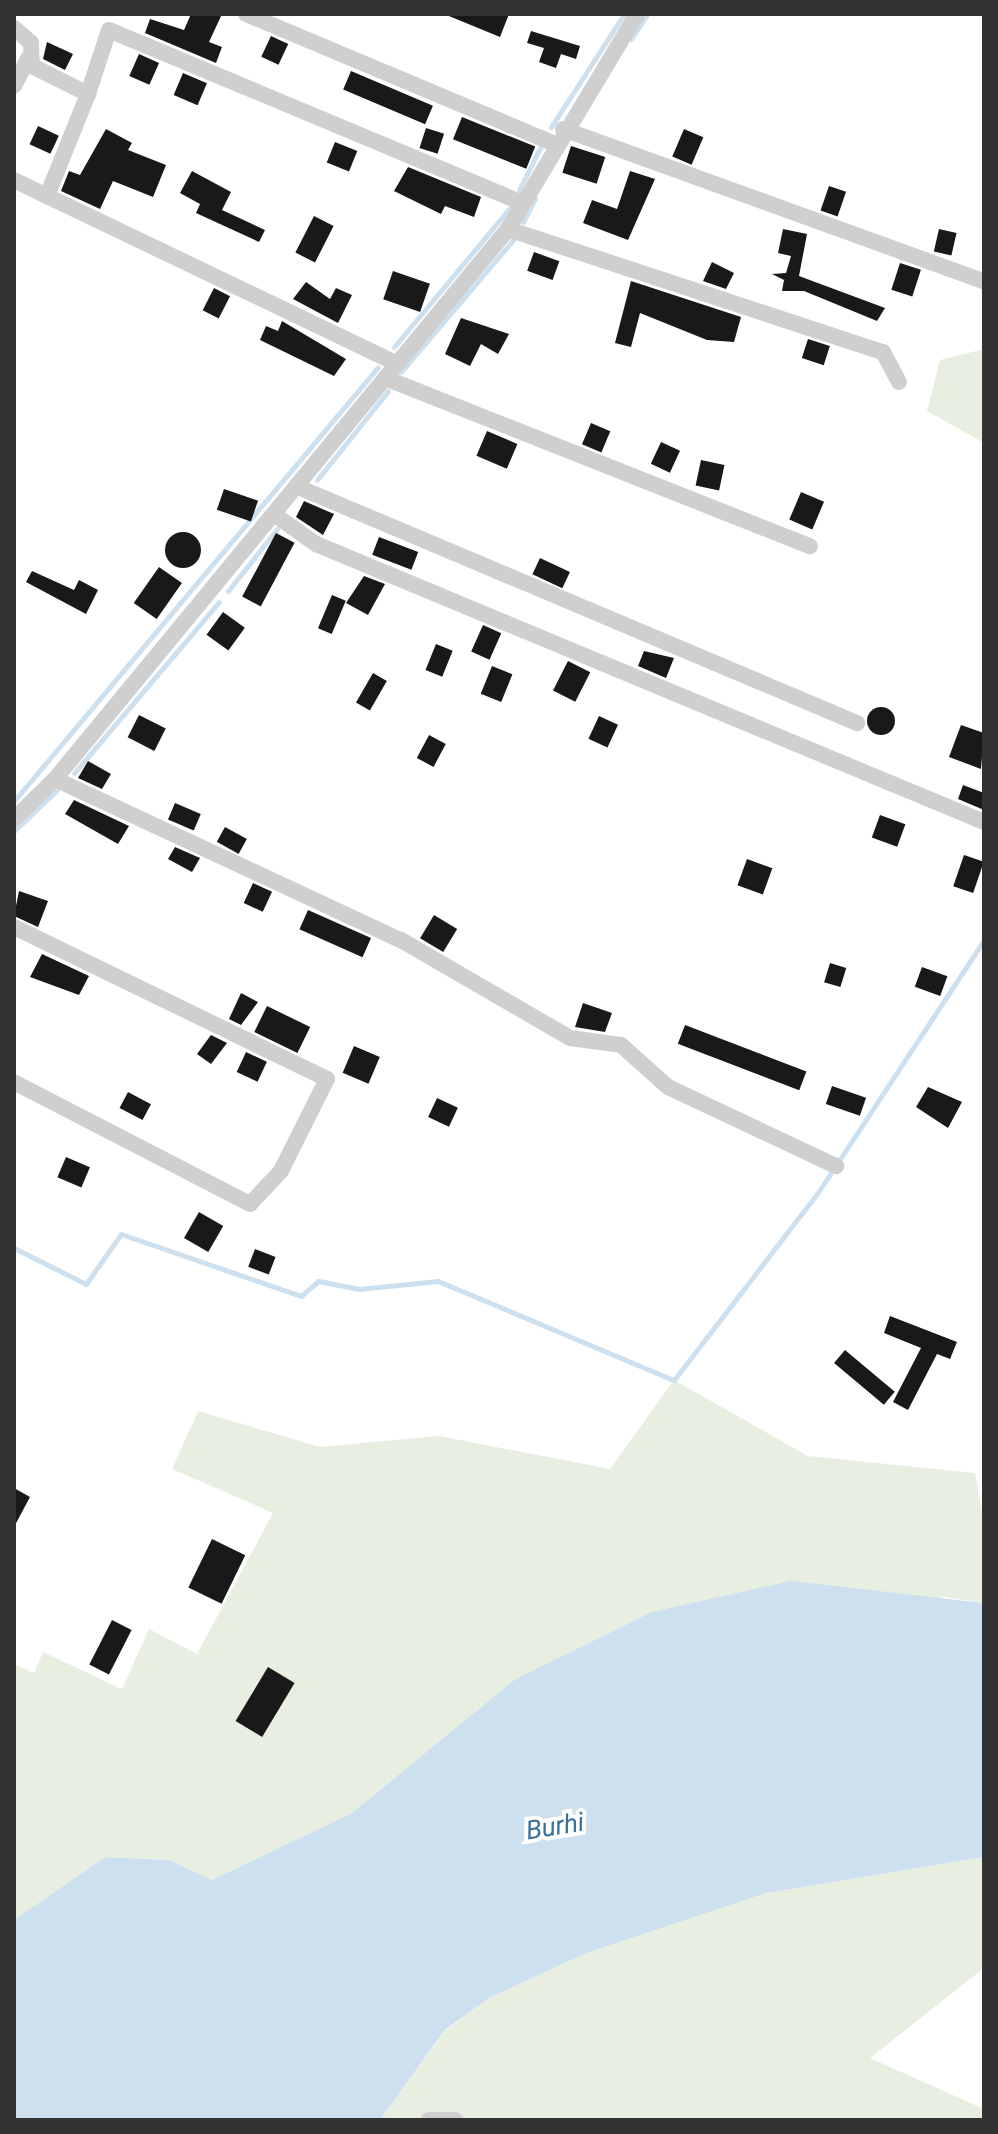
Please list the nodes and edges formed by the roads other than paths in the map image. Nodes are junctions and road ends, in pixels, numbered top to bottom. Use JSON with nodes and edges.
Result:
{"nodes":[{"id":1,"x":246,"y":14,"type":"edge"},
{"id":2,"x":637,"y":14,"type":"edge"},
{"id":3,"x":14,"y":28,"type":"edge"},
{"id":4,"x":28,"y":58,"type":"junction"},
{"id":5,"x":14,"y":86,"type":"edge"},
{"id":6,"x":88,"y":94,"type":"junction"},
{"id":7,"x":558,"y":136,"type":"junction"},
{"id":8,"x":14,"y":180,"type":"edge"},
{"id":9,"x":47,"y":196,"type":"junction"},
{"id":10,"x":523,"y":203,"type":"junction"},
{"id":11,"x":508,"y":229,"type":"junction"},
{"id":12,"x":984,"y":281,"type":"edge"},
{"id":13,"x":395,"y":363,"type":"junction"},
{"id":14,"x":385,"y":378,"type":"junction"},
{"id":15,"x":899,"y":382,"type":"dead end"},
{"id":16,"x":298,"y":487,"type":"junction"},
{"id":17,"x":275,"y":515,"type":"junction"},
{"id":18,"x":810,"y":546,"type":"dead end"},
{"id":19,"x":857,"y":723,"type":"dead end"},
{"id":20,"x":55,"y":779,"type":"junction"},
{"id":21,"x":14,"y":819,"type":"edge"},
{"id":22,"x":984,"y":822,"type":"edge"},
{"id":23,"x":14,"y":927,"type":"edge"},
{"id":24,"x":14,"y":1082,"type":"edge"},
{"id":25,"x":836,"y":1166,"type":"dead end"},
{"id":26,"x":429,"y":2120,"type":"edge"},
{"id":27,"x":455,"y":2120,"type":"edge"}],
"edges":[{"from":1,"to":7,"type":"street"},
{"from":2,"to":7,"type":"street"},
{"from":3,"to":4,"type":"street"},
{"from":4,"to":5,"type":"street"},
{"from":4,"to":6,"type":"street"},
{"from":6,"to":9,"type":"street"},
{"from":6,"to":10,"type":"street"},
{"from":7,"to":10,"type":"street"},
{"from":7,"to":12,"type":"street"},
{"from":8,"to":9,"type":"street"},
{"from":9,"to":13,"type":"street"},
{"from":10,"to":11,"type":"street"},
{"from":11,"to":13,"type":"street"},
{"from":11,"to":15,"type":"street"},
{"from":13,"to":14,"type":"street"},
{"from":14,"to":16,"type":"street"},
{"from":14,"to":18,"type":"street"},
{"from":16,"to":17,"type":"street"},
{"from":16,"to":19,"type":"street"},
{"from":17,"to":20,"type":"street"},
{"from":17,"to":22,"type":"street"},
{"from":20,"to":21,"type":"street"},
{"from":20,"to":25,"type":"street"},
{"from":23,"to":24,"type":"street"},
{"from":26,"to":27,"type":"street"}]}
